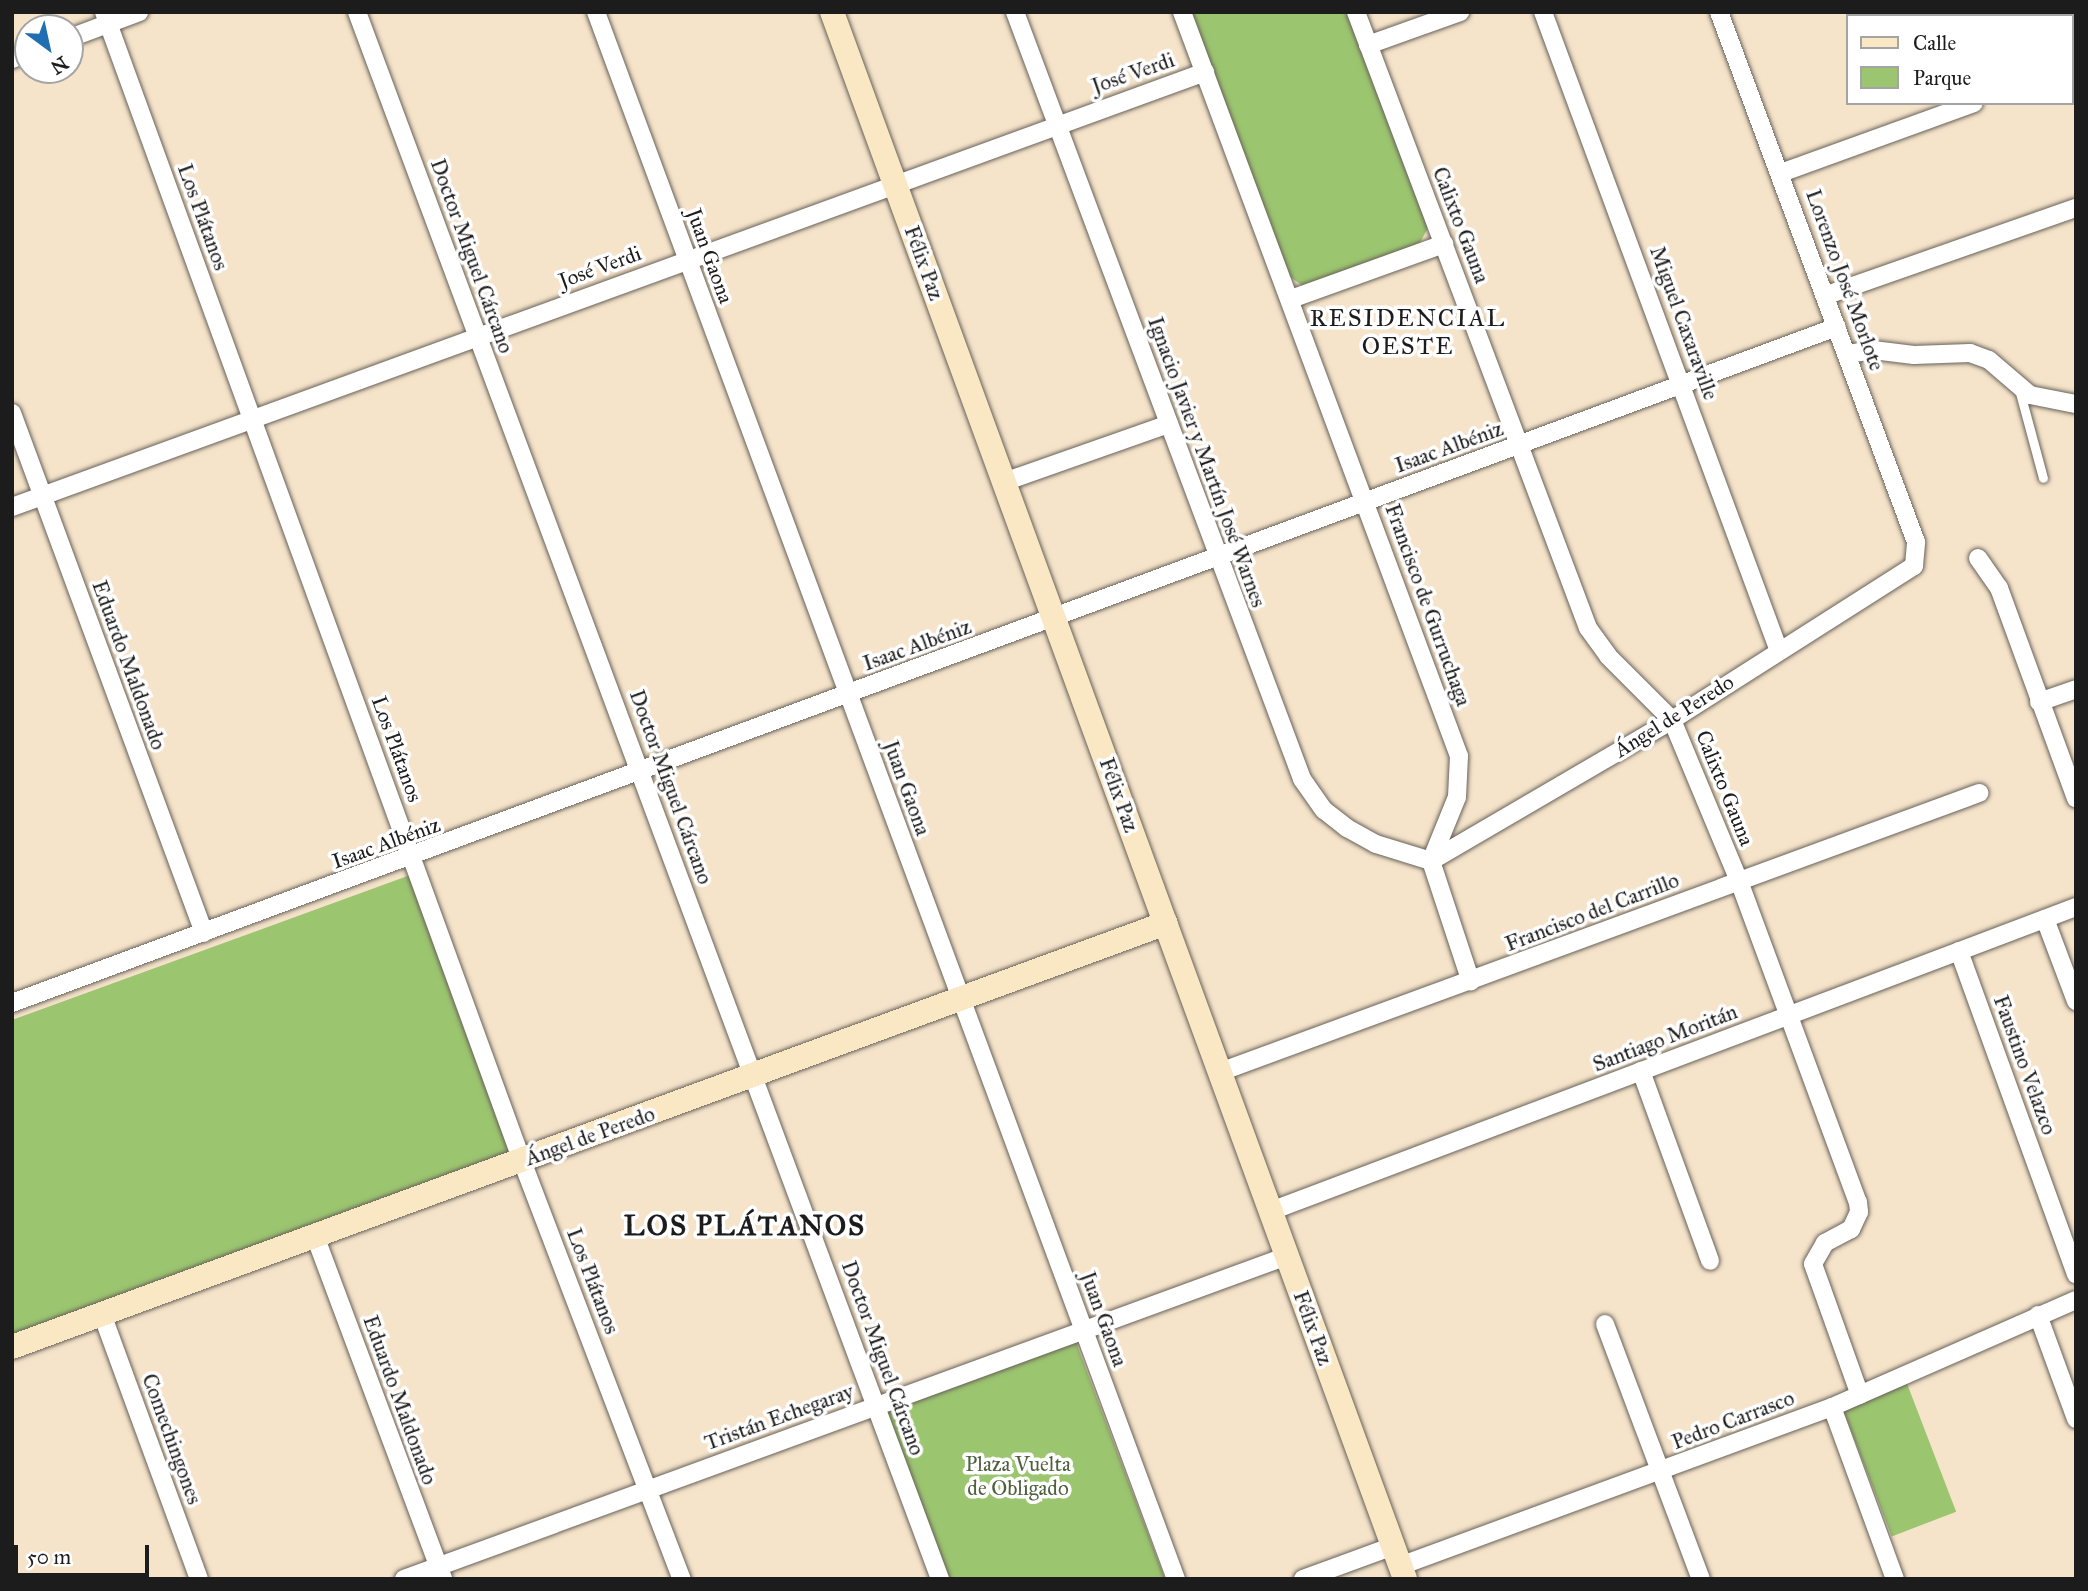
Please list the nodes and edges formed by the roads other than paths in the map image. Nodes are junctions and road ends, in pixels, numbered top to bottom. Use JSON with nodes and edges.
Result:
{"nodes":[{"id":1,"x":139,"y":12,"type":"edge"},
{"id":2,"x":357,"y":12,"type":"edge"},
{"id":3,"x":596,"y":12,"type":"edge"},
{"id":4,"x":832,"y":12,"type":"edge"},
{"id":5,"x":1015,"y":12,"type":"edge"},
{"id":6,"x":1182,"y":12,"type":"edge"},
{"id":7,"x":1356,"y":12,"type":"edge"},
{"id":8,"x":1460,"y":12,"type":"edge"},
{"id":9,"x":1543,"y":12,"type":"edge"},
{"id":10,"x":1719,"y":12,"type":"edge"},
{"id":11,"x":106,"y":18,"type":"edge"},
{"id":12,"x":84,"y":30,"type":"edge"},
{"id":13,"x":1368,"y":45,"type":"junction"},
{"id":14,"x":1205,"y":72,"type":"junction"},
{"id":15,"x":1968,"y":105,"type":"edge"},
{"id":16,"x":1056,"y":124,"type":"junction"},
{"id":17,"x":1781,"y":173,"type":"junction"},
{"id":18,"x":895,"y":183,"type":"junction"},
{"id":19,"x":2076,"y":208,"type":"edge"},
{"id":20,"x":1444,"y":244,"type":"junction"},
{"id":21,"x":688,"y":259,"type":"junction"},
{"id":22,"x":1827,"y":295,"type":"junction"},
{"id":23,"x":1291,"y":299,"type":"junction"},
{"id":24,"x":1837,"y":327,"type":"junction"},
{"id":25,"x":477,"y":336,"type":"junction"},
{"id":26,"x":1848,"y":354,"type":"junction"},
{"id":27,"x":1683,"y":384,"type":"junction"},
{"id":28,"x":2019,"y":389,"type":"junction"},
{"id":29,"x":2076,"y":404,"type":"edge"},
{"id":30,"x":12,"y":413,"type":"edge"},
{"id":31,"x":253,"y":419,"type":"junction"},
{"id":32,"x":1169,"y":424,"type":"junction"},
{"id":33,"x":1520,"y":445,"type":"junction"},
{"id":34,"x":2043,"y":478,"type":"dead end"},
{"id":35,"x":1004,"y":482,"type":"junction"},
{"id":36,"x":43,"y":496,"type":"junction"},
{"id":37,"x":1366,"y":502,"type":"junction"},
{"id":38,"x":12,"y":507,"type":"edge"},
{"id":39,"x":1218,"y":557,"type":"junction"},
{"id":40,"x":1978,"y":558,"type":"dead end"},
{"id":41,"x":1914,"y":566,"type":"joint"},
{"id":42,"x":1054,"y":618,"type":"junction"},
{"id":43,"x":1779,"y":651,"type":"junction"},
{"id":44,"x":2076,"y":688,"type":"edge"},
{"id":45,"x":849,"y":695,"type":"junction"},
{"id":46,"x":2039,"y":702,"type":"junction"},
{"id":47,"x":1672,"y":720,"type":"junction"},
{"id":48,"x":642,"y":772,"type":"junction"},
{"id":49,"x":1979,"y":793,"type":"dead end"},
{"id":50,"x":2076,"y":798,"type":"edge"},
{"id":51,"x":412,"y":858,"type":"junction"},
{"id":52,"x":1431,"y":860,"type":"junction"},
{"id":53,"x":1739,"y":881,"type":"junction"},
{"id":54,"x":2076,"y":907,"type":"edge"},
{"id":55,"x":2045,"y":919,"type":"junction"},
{"id":56,"x":1166,"y":923,"type":"junction"},
{"id":57,"x":204,"y":933,"type":"junction"},
{"id":58,"x":1959,"y":951,"type":"junction"},
{"id":59,"x":1471,"y":982,"type":"junction"},
{"id":60,"x":961,"y":999,"type":"junction"},
{"id":61,"x":2076,"y":1001,"type":"edge"},
{"id":62,"x":12,"y":1003,"type":"edge"},
{"id":63,"x":1789,"y":1015,"type":"junction"},
{"id":64,"x":1641,"y":1071,"type":"junction"},
{"id":65,"x":1220,"y":1072,"type":"junction"},
{"id":66,"x":754,"y":1075,"type":"junction"},
{"id":67,"x":522,"y":1161,"type":"junction"},
{"id":68,"x":1270,"y":1211,"type":"junction"},
{"id":69,"x":315,"y":1236,"type":"junction"},
{"id":70,"x":1287,"y":1256,"type":"junction"},
{"id":71,"x":1710,"y":1261,"type":"dead end"},
{"id":72,"x":2076,"y":1274,"type":"edge"},
{"id":73,"x":2076,"y":1300,"type":"edge"},
{"id":74,"x":102,"y":1314,"type":"junction"},
{"id":75,"x":2038,"y":1315,"type":"junction"},
{"id":76,"x":1605,"y":1324,"type":"dead end"},
{"id":77,"x":1084,"y":1331,"type":"junction"},
{"id":78,"x":12,"y":1347,"type":"edge"},
{"id":79,"x":1860,"y":1395,"type":"junction"},
{"id":80,"x":876,"y":1406,"type":"junction"},
{"id":81,"x":1832,"y":1407,"type":"junction"},
{"id":82,"x":2076,"y":1419,"type":"edge"},
{"id":83,"x":1660,"y":1471,"type":"junction"},
{"id":84,"x":650,"y":1488,"type":"junction"},
{"id":85,"x":1399,"y":1564,"type":"edge"},
{"id":86,"x":440,"y":1573,"type":"edge"},
{"id":87,"x":199,"y":1579,"type":"edge"},
{"id":88,"x":404,"y":1579,"type":"edge"},
{"id":89,"x":682,"y":1579,"type":"edge"},
{"id":90,"x":940,"y":1579,"type":"edge"},
{"id":91,"x":1176,"y":1579,"type":"edge"},
{"id":92,"x":1303,"y":1579,"type":"edge"},
{"id":93,"x":1701,"y":1579,"type":"edge"},
{"id":94,"x":1895,"y":1579,"type":"edge"}],
"edges":[{"from":1,"to":11,"type":"street"},
{"from":2,"to":25,"type":"street","name":"Doctor Miguel Cárcano"},
{"from":3,"to":21,"type":"street","name":"Juan Gaona"},
{"from":4,"to":18,"type":"main road","name":"Félix Paz"},
{"from":5,"to":16,"type":"street","name":"Ignacio Javier y Martín José Warnes"},
{"from":6,"to":14,"type":"street","name":"Francisco de Gurruchaga"},
{"from":7,"to":13,"type":"street","name":"Calixto Gauna"},
{"from":8,"to":13,"type":"street"},
{"from":9,"to":27,"type":"street","name":"Miguel Caxaraville"},
{"from":10,"to":17,"type":"street","name":"Lorenzo José Morlote"},
{"from":11,"to":12,"type":"street"},
{"from":11,"to":31,"type":"street","name":"Los Plátanos"},
{"from":13,"to":20,"type":"street","name":"Calixto Gauna"},
{"from":14,"to":16,"type":"street","name":"José Verdi"},
{"from":14,"to":23,"type":"street","name":"Francisco de Gurruchaga"},
{"from":15,"to":17,"type":"street"},
{"from":16,"to":18,"type":"street","name":"José Verdi"},
{"from":16,"to":32,"type":"street","name":"Ignacio Javier y Martín José Warnes"},
{"from":17,"to":22,"type":"street","name":"Lorenzo José Morlote"},
{"from":18,"to":21,"type":"street","name":"José Verdi"},
{"from":18,"to":35,"type":"main road","name":"Félix Paz"},
{"from":19,"to":22,"type":"street"},
{"from":20,"to":23,"type":"street"},
{"from":20,"to":33,"type":"street","name":"Calixto Gauna"},
{"from":21,"to":25,"type":"street","name":"José Verdi"},
{"from":21,"to":45,"type":"street","name":"Juan Gaona"},
{"from":22,"to":24,"type":"street","name":"Lorenzo José Morlote"},
{"from":23,"to":37,"type":"street","name":"Francisco de Gurruchaga"},
{"from":24,"to":26,"type":"street","name":"Lorenzo José Morlote"},
{"from":24,"to":27,"type":"street","name":"Isaac Albéniz"},
{"from":25,"to":31,"type":"street","name":"José Verdi"},
{"from":25,"to":48,"type":"street","name":"Doctor Miguel Cárcano"},
{"from":26,"to":28,"type":"street"},
{"from":26,"to":41,"type":"street","name":"Lorenzo José Morlote"},
{"from":27,"to":33,"type":"street","name":"Isaac Albéniz"},
{"from":27,"to":43,"type":"street","name":"Miguel Caxaraville"},
{"from":28,"to":29,"type":"street"},
{"from":28,"to":34,"type":"lane"},
{"from":30,"to":36,"type":"street","name":"Eduardo Maldonado"},
{"from":31,"to":36,"type":"street","name":"José Verdi"},
{"from":31,"to":51,"type":"street","name":"Los Plátanos"},
{"from":32,"to":35,"type":"street"},
{"from":32,"to":39,"type":"street","name":"Ignacio Javier y Martín José Warnes"},
{"from":33,"to":37,"type":"street","name":"Isaac Albéniz"},
{"from":33,"to":47,"type":"street","name":"Calixto Gauna"},
{"from":35,"to":42,"type":"main road","name":"Félix Paz"},
{"from":36,"to":38,"type":"street","name":"José Verdi"},
{"from":36,"to":57,"type":"street","name":"Eduardo Maldonado"},
{"from":37,"to":39,"type":"street","name":"Isaac Albéniz"},
{"from":37,"to":52,"type":"street","name":"Francisco de Gurruchaga"},
{"from":39,"to":42,"type":"street","name":"Isaac Albéniz"},
{"from":39,"to":52,"type":"street","name":"Ignacio Javier y Martín José Warnes"},
{"from":40,"to":46,"type":"street"},
{"from":41,"to":43,"type":"street","name":"Ángel de Peredo"},
{"from":42,"to":45,"type":"street","name":"Isaac Albéniz"},
{"from":42,"to":56,"type":"main road","name":"Félix Paz"},
{"from":43,"to":47,"type":"street","name":"Ángel de Peredo"},
{"from":44,"to":46,"type":"street"},
{"from":45,"to":48,"type":"street","name":"Isaac Albéniz"},
{"from":45,"to":60,"type":"street","name":"Juan Gaona"},
{"from":46,"to":50,"type":"street"},
{"from":47,"to":52,"type":"street","name":"Ángel de Peredo"},
{"from":47,"to":53,"type":"street","name":"Calixto Gauna"},
{"from":48,"to":51,"type":"street","name":"Isaac Albéniz"},
{"from":48,"to":66,"type":"street","name":"Doctor Miguel Cárcano"},
{"from":49,"to":53,"type":"street","name":"Francisco del Carrillo"},
{"from":51,"to":57,"type":"street","name":"Isaac Albéniz"},
{"from":51,"to":67,"type":"street","name":"Los Plátanos"},
{"from":52,"to":59,"type":"street"},
{"from":53,"to":59,"type":"street","name":"Francisco del Carrillo"},
{"from":53,"to":63,"type":"street","name":"Calixto Gauna"},
{"from":54,"to":55,"type":"street","name":"Santiago Moritán"},
{"from":55,"to":58,"type":"street","name":"Santiago Moritán"},
{"from":55,"to":61,"type":"street"},
{"from":56,"to":60,"type":"main road","name":"Ángel de Peredo"},
{"from":56,"to":65,"type":"main road","name":"Félix Paz"},
{"from":57,"to":62,"type":"street","name":"Isaac Albéniz"},
{"from":58,"to":63,"type":"street","name":"Santiago Moritán"},
{"from":58,"to":72,"type":"street","name":"Faustino Velazco"},
{"from":59,"to":65,"type":"street","name":"Francisco del Carrillo"},
{"from":60,"to":66,"type":"main road","name":"Ángel de Peredo"},
{"from":60,"to":77,"type":"street","name":"Juan Gaona"},
{"from":63,"to":64,"type":"street","name":"Santiago Moritán"},
{"from":63,"to":79,"type":"street","name":"Calixto Gauna"},
{"from":64,"to":68,"type":"street","name":"Santiago Moritán"},
{"from":64,"to":71,"type":"street"},
{"from":65,"to":68,"type":"main road","name":"Félix Paz"},
{"from":66,"to":67,"type":"main road","name":"Ángel de Peredo"},
{"from":66,"to":80,"type":"street","name":"Doctor Miguel Cárcano"},
{"from":67,"to":69,"type":"main road","name":"Ángel de Peredo"},
{"from":67,"to":84,"type":"street","name":"Los Plátanos"},
{"from":68,"to":70,"type":"main road","name":"Félix Paz"},
{"from":69,"to":74,"type":"main road","name":"Ángel de Peredo"},
{"from":69,"to":86,"type":"street","name":"Eduardo Maldonado"},
{"from":70,"to":77,"type":"street","name":"Tristán Echegaray"},
{"from":70,"to":85,"type":"main road","name":"Félix Paz"},
{"from":73,"to":75,"type":"street","name":"Pedro Carrasco"},
{"from":74,"to":78,"type":"main road","name":"Ángel de Peredo"},
{"from":74,"to":87,"type":"street","name":"Comechingones"},
{"from":75,"to":79,"type":"street","name":"Pedro Carrasco"},
{"from":75,"to":82,"type":"street"},
{"from":76,"to":83,"type":"street"},
{"from":77,"to":80,"type":"street","name":"Tristán Echegaray"},
{"from":77,"to":91,"type":"street","name":"Juan Gaona"},
{"from":79,"to":81,"type":"street","name":"Pedro Carrasco"},
{"from":80,"to":84,"type":"street","name":"Tristán Echegaray"},
{"from":80,"to":90,"type":"street","name":"Doctor Miguel Cárcano"},
{"from":81,"to":83,"type":"street","name":"Pedro Carrasco"},
{"from":81,"to":94,"type":"street"},
{"from":83,"to":85,"type":"street","name":"Pedro Carrasco"},
{"from":83,"to":93,"type":"street"},
{"from":84,"to":86,"type":"street","name":"Tristán Echegaray"},
{"from":84,"to":89,"type":"street","name":"Los Plátanos"},
{"from":85,"to":92,"type":"street","name":"Pedro Carrasco"},
{"from":86,"to":88,"type":"street","name":"Tristán Echegaray"}]}
